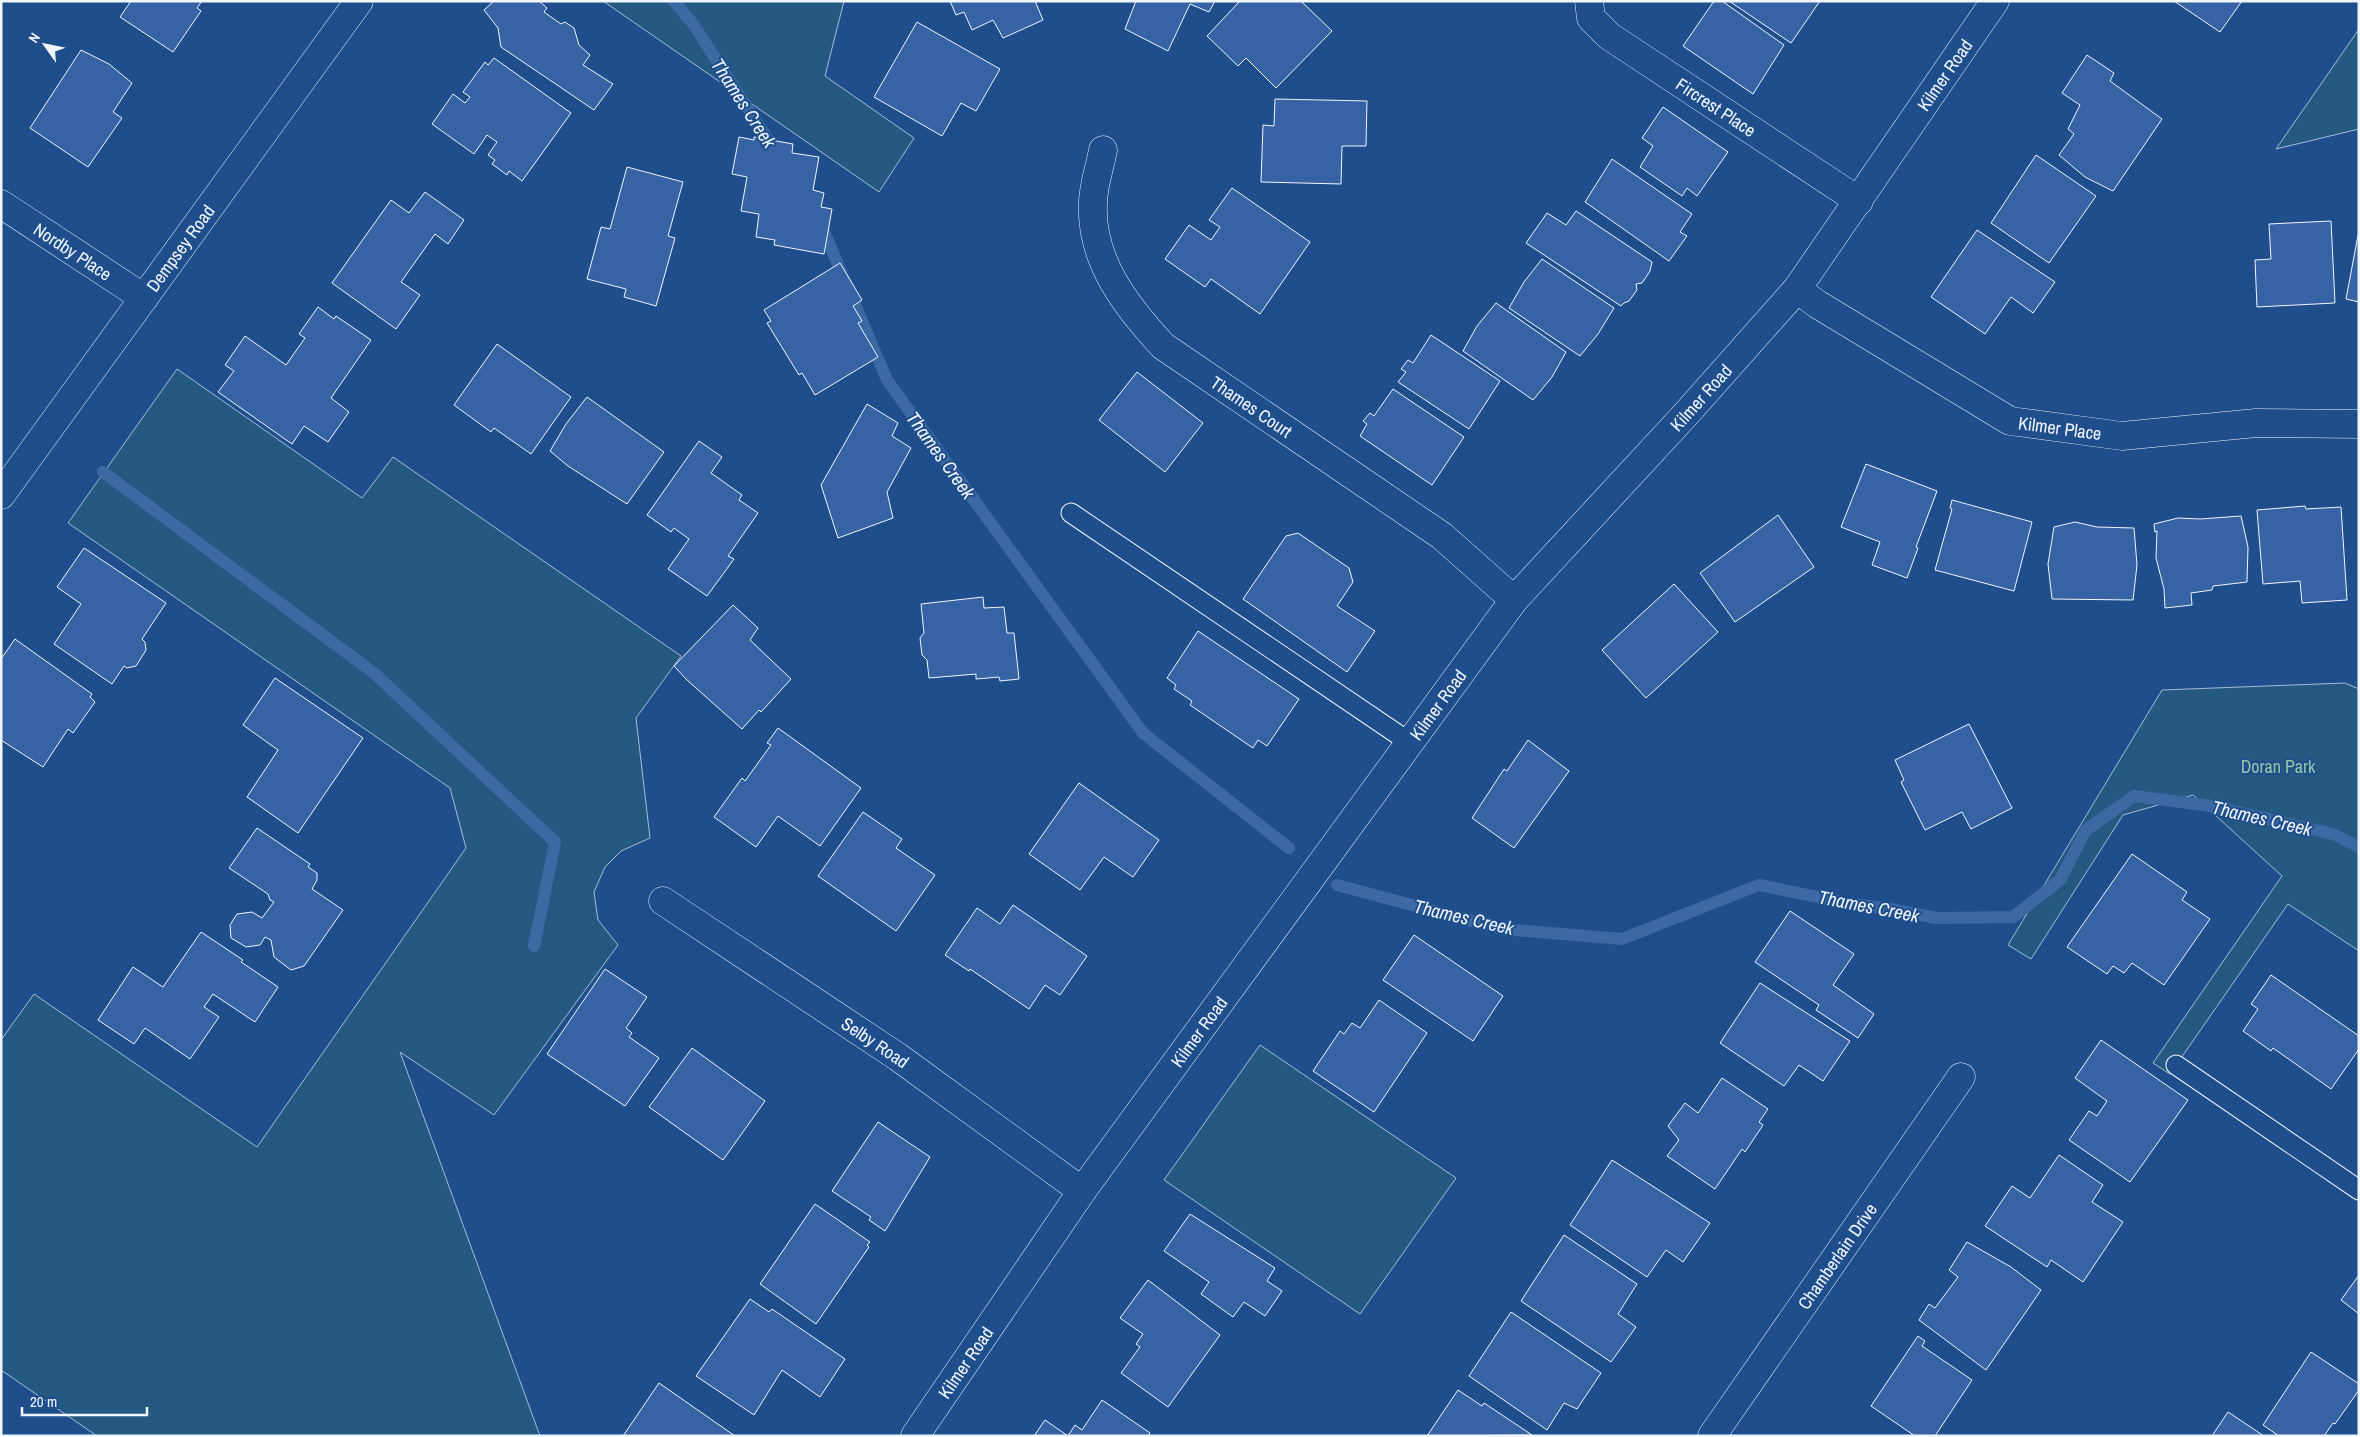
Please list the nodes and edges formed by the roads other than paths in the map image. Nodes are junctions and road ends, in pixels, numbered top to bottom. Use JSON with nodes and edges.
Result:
{"nodes":[{"id":1,"x":359,"y":1,"type":"edge"},
{"id":2,"x":1589,"y":1,"type":"edge"},
{"id":3,"x":1995,"y":1,"type":"edge"},
{"id":4,"x":1103,"y":150,"type":"dead end"},
{"id":5,"x":1859,"y":201,"type":"junction"},
{"id":6,"x":1,"y":204,"type":"edge"},
{"id":7,"x":1797,"y":289,"type":"junction"},
{"id":8,"x":144,"y":298,"type":"junction"},
{"id":9,"x":2359,"y":424,"type":"edge"},
{"id":10,"x":1,"y":495,"type":"edge"},
{"id":11,"x":1071,"y":514,"type":"dead end"},
{"id":12,"x":1514,"y":600,"type":"junction"},
{"id":13,"x":1409,"y":742,"type":"junction"},
{"id":14,"x":664,"y":901,"type":"dead end"},
{"id":15,"x":2176,"y":1065,"type":"dead end"},
{"id":16,"x":1961,"y":1077,"type":"dead end"},
{"id":17,"x":2359,"y":1190,"type":"edge"},
{"id":18,"x":1082,"y":1191,"type":"junction"},
{"id":19,"x":915,"y":1436,"type":"edge"},
{"id":20,"x":1712,"y":1436,"type":"edge"}],
"edges":[{"from":1,"to":8,"type":"street","name":"Dempsey Road"},
{"from":2,"to":5,"type":"street","name":"Fircrest Place"},
{"from":3,"to":5,"type":"street","name":"Kilmer Road"},
{"from":4,"to":12,"type":"street","name":"Thames Court"},
{"from":5,"to":7,"type":"street","name":"Kilmer Road"},
{"from":6,"to":8,"type":"street","name":"Nordby Place"},
{"from":7,"to":9,"type":"street","name":"Kilmer Place"},
{"from":7,"to":12,"type":"street","name":"Kilmer Road"},
{"from":8,"to":10,"type":"street","name":"Dempsey Road"},
{"from":11,"to":13,"type":"lane"},
{"from":12,"to":13,"type":"street","name":"Kilmer Road"},
{"from":13,"to":18,"type":"street","name":"Kilmer Road"},
{"from":14,"to":18,"type":"street","name":"Selby Road"},
{"from":15,"to":17,"type":"lane"},
{"from":16,"to":20,"type":"street","name":"Chamberlain Drive"},
{"from":18,"to":19,"type":"street","name":"Kilmer Road"}]}
